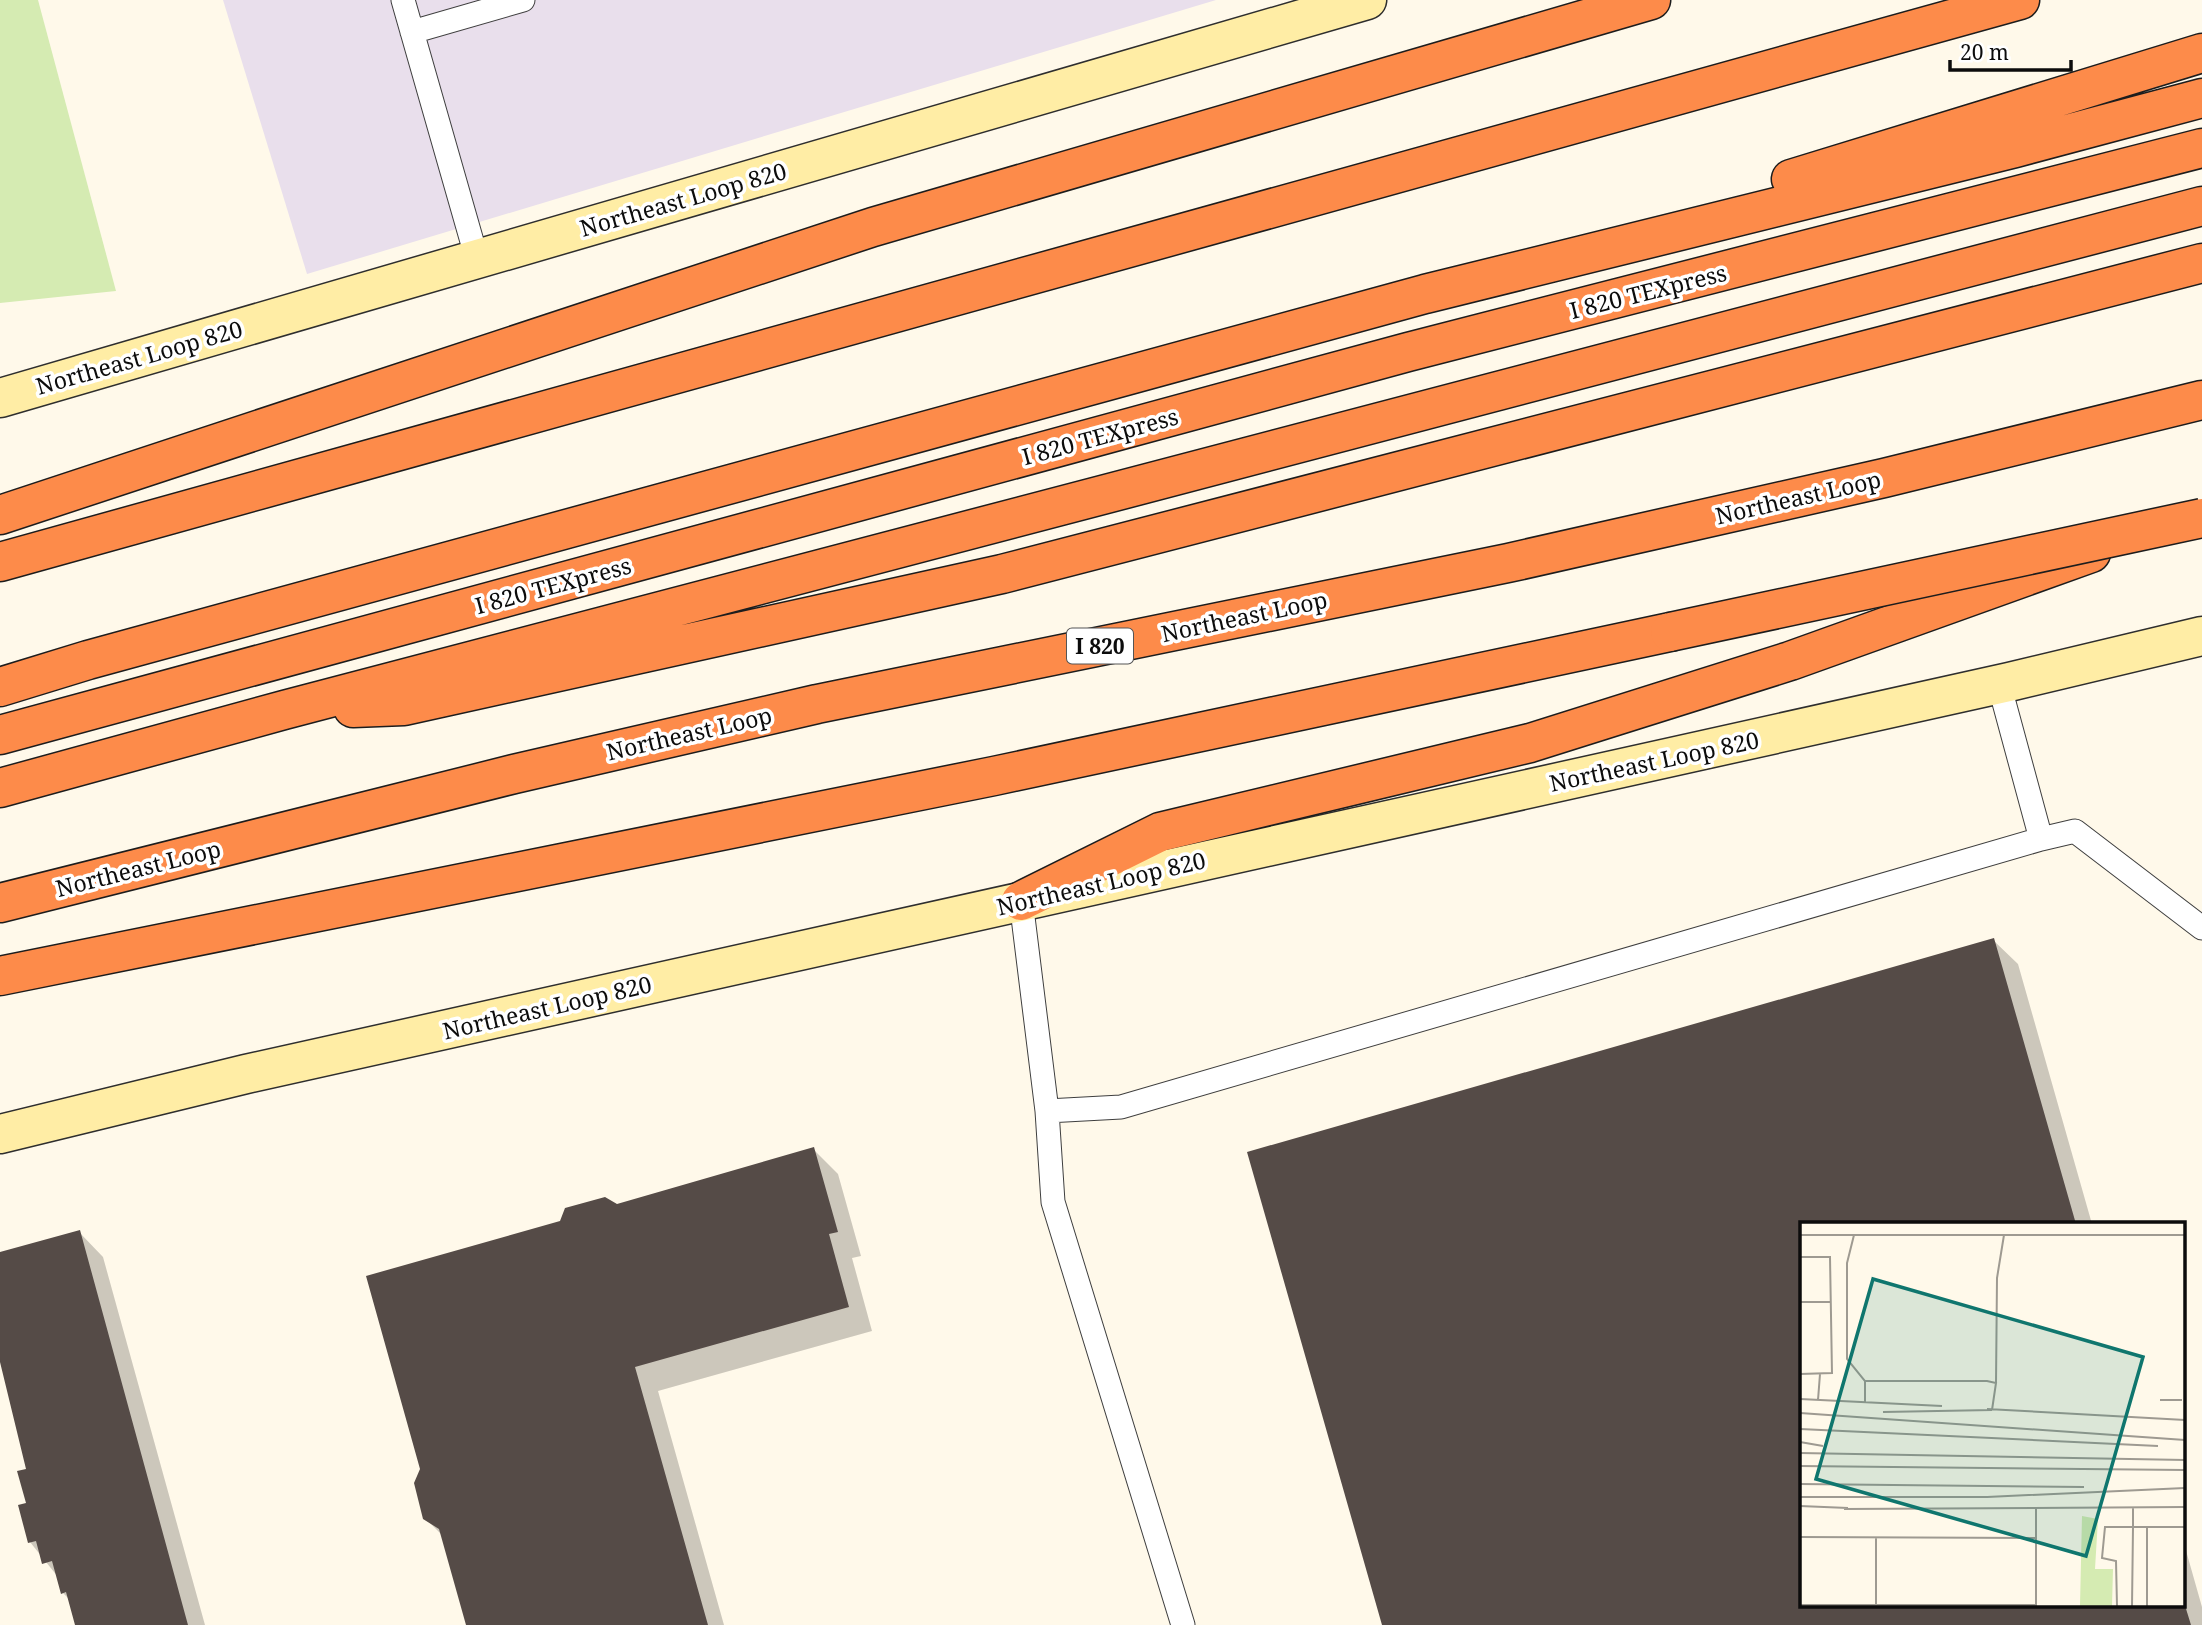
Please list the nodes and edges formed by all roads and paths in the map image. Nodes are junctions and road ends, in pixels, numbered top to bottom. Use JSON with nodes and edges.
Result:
{"nodes":[{"id":1,"x":403,"y":0,"type":"edge"},
{"id":2,"x":523,"y":0,"type":"edge"},
{"id":3,"x":1367,"y":0,"type":"edge"},
{"id":4,"x":1651,"y":0,"type":"edge"},
{"id":5,"x":2020,"y":0,"type":"edge"},
{"id":6,"x":412,"y":32,"type":"junction"},
{"id":7,"x":2202,"y":53,"type":"edge"},
{"id":8,"x":2202,"y":98,"type":"edge"},
{"id":9,"x":2202,"y":148,"type":"edge"},
{"id":10,"x":2202,"y":206,"type":"edge"},
{"id":11,"x":477,"y":259,"type":"junction"},
{"id":12,"x":2202,"y":263,"type":"edge"},
{"id":13,"x":1425,"y":294,"type":"junction"},
{"id":14,"x":0,"y":398,"type":"edge"},
{"id":15,"x":2202,"y":400,"type":"edge"},
{"id":16,"x":2202,"y":509,"type":"edge"},
{"id":17,"x":0,"y":515,"type":"edge"},
{"id":18,"x":2202,"y":518,"type":"edge"},
{"id":19,"x":0,"y":562,"type":"edge"},
{"id":20,"x":2202,"y":636,"type":"edge"},
{"id":21,"x":1999,"y":684,"type":"junction"},
{"id":22,"x":0,"y":687,"type":"edge"},
{"id":23,"x":285,"y":710,"type":"junction"},
{"id":24,"x":0,"y":734,"type":"edge"},
{"id":25,"x":0,"y":788,"type":"edge"},
{"id":26,"x":2041,"y":839,"type":"junction"},
{"id":27,"x":1021,"y":901,"type":"junction"},
{"id":28,"x":0,"y":903,"type":"edge"},
{"id":29,"x":2202,"y":928,"type":"edge"},
{"id":30,"x":0,"y":976,"type":"edge"},
{"id":31,"x":1047,"y":1111,"type":"junction"},
{"id":32,"x":0,"y":1133,"type":"edge"},
{"id":33,"x":1183,"y":1625,"type":"edge"}],
"edges":[{"from":1,"to":6,"type":"lane"},
{"from":2,"to":6,"type":"lane"},
{"from":3,"to":11,"type":"main road","name":"Northeast Loop 820"},
{"from":4,"to":17,"type":"highway"},
{"from":5,"to":19,"type":"highway"},
{"from":6,"to":11,"type":"lane"},
{"from":7,"to":13,"type":"highway"},
{"from":8,"to":13,"type":"highway"},
{"from":9,"to":24,"type":"highway","name":"I 820 TEXpress"},
{"from":10,"to":23,"type":"highway"},
{"from":11,"to":14,"type":"main road","name":"Northeast Loop 820"},
{"from":12,"to":23,"type":"highway"},
{"from":13,"to":22,"type":"highway"},
{"from":15,"to":28,"type":"highway","name":"Northeast Loop","number":"I 820"},
{"from":16,"to":27,"type":"highway"},
{"from":18,"to":30,"type":"highway","bridge":true},
{"from":20,"to":21,"type":"main road","name":"Northeast Loop 820"},
{"from":21,"to":26,"type":"lane"},
{"from":21,"to":27,"type":"main road","name":"Northeast Loop 820"},
{"from":23,"to":25,"type":"highway"},
{"from":26,"to":29,"type":"lane"},
{"from":26,"to":31,"type":"lane"},
{"from":27,"to":31,"type":"lane"},
{"from":27,"to":32,"type":"main road","name":"Northeast Loop 820"},
{"from":31,"to":33,"type":"lane"}]}
